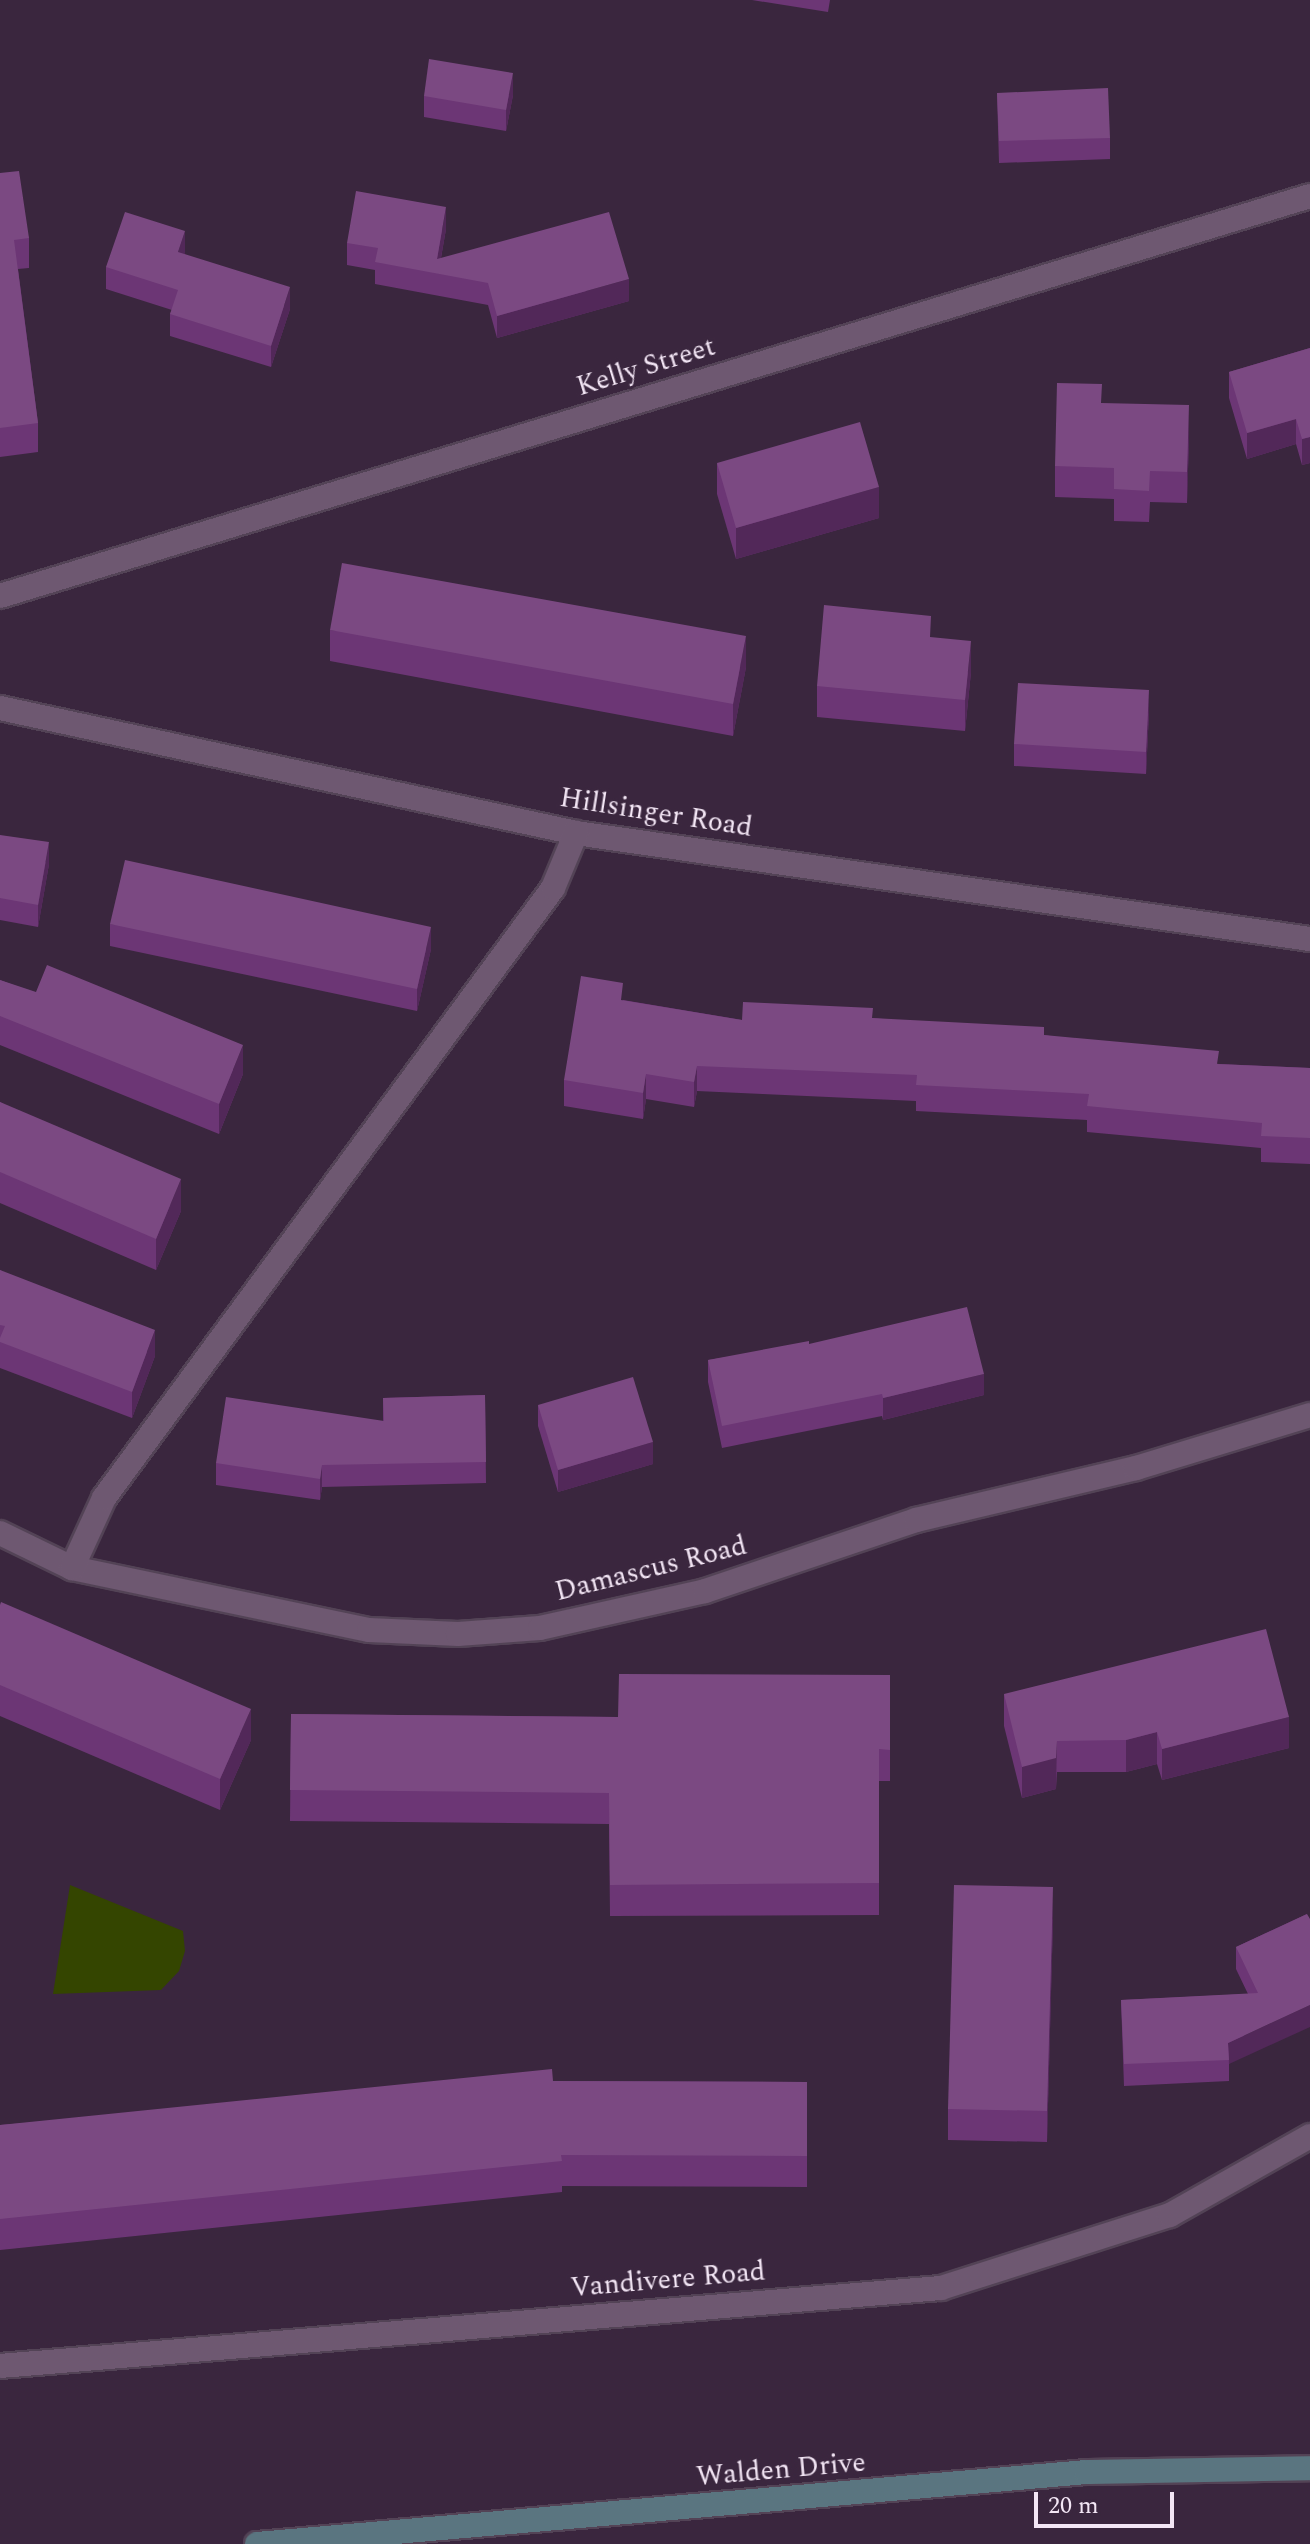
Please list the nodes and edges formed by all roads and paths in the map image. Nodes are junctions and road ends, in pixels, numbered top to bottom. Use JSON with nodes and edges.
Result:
{"nodes":[{"id":1,"x":1310,"y":196,"type":"edge"},
{"id":2,"x":0,"y":596,"type":"edge"},
{"id":3,"x":0,"y":708,"type":"edge"},
{"id":4,"x":576,"y":833,"type":"junction"},
{"id":5,"x":1310,"y":939,"type":"edge"},
{"id":6,"x":1310,"y":1415,"type":"edge"},
{"id":7,"x":0,"y":1533,"type":"edge"},
{"id":8,"x":72,"y":1568,"type":"junction"},
{"id":9,"x":1310,"y":2136,"type":"edge"},
{"id":10,"x":0,"y":2366,"type":"edge"},
{"id":11,"x":1310,"y":2468,"type":"edge"},
{"id":12,"x":257,"y":2544,"type":"edge"}],
"edges":[{"from":1,"to":2,"type":"street","name":"Kelly Street"},
{"from":3,"to":4,"type":"street","name":"Hillsinger Road"},
{"from":4,"to":5,"type":"street","name":"Hillsinger Road"},
{"from":4,"to":8,"type":"street"},
{"from":6,"to":8,"type":"street","name":"Damascus Road"},
{"from":7,"to":8,"type":"street","name":"Damascus Road"},
{"from":9,"to":10,"type":"street","name":"Vandivere Road"},
{"from":11,"to":12,"type":"street","name":"Walden Drive"}]}
